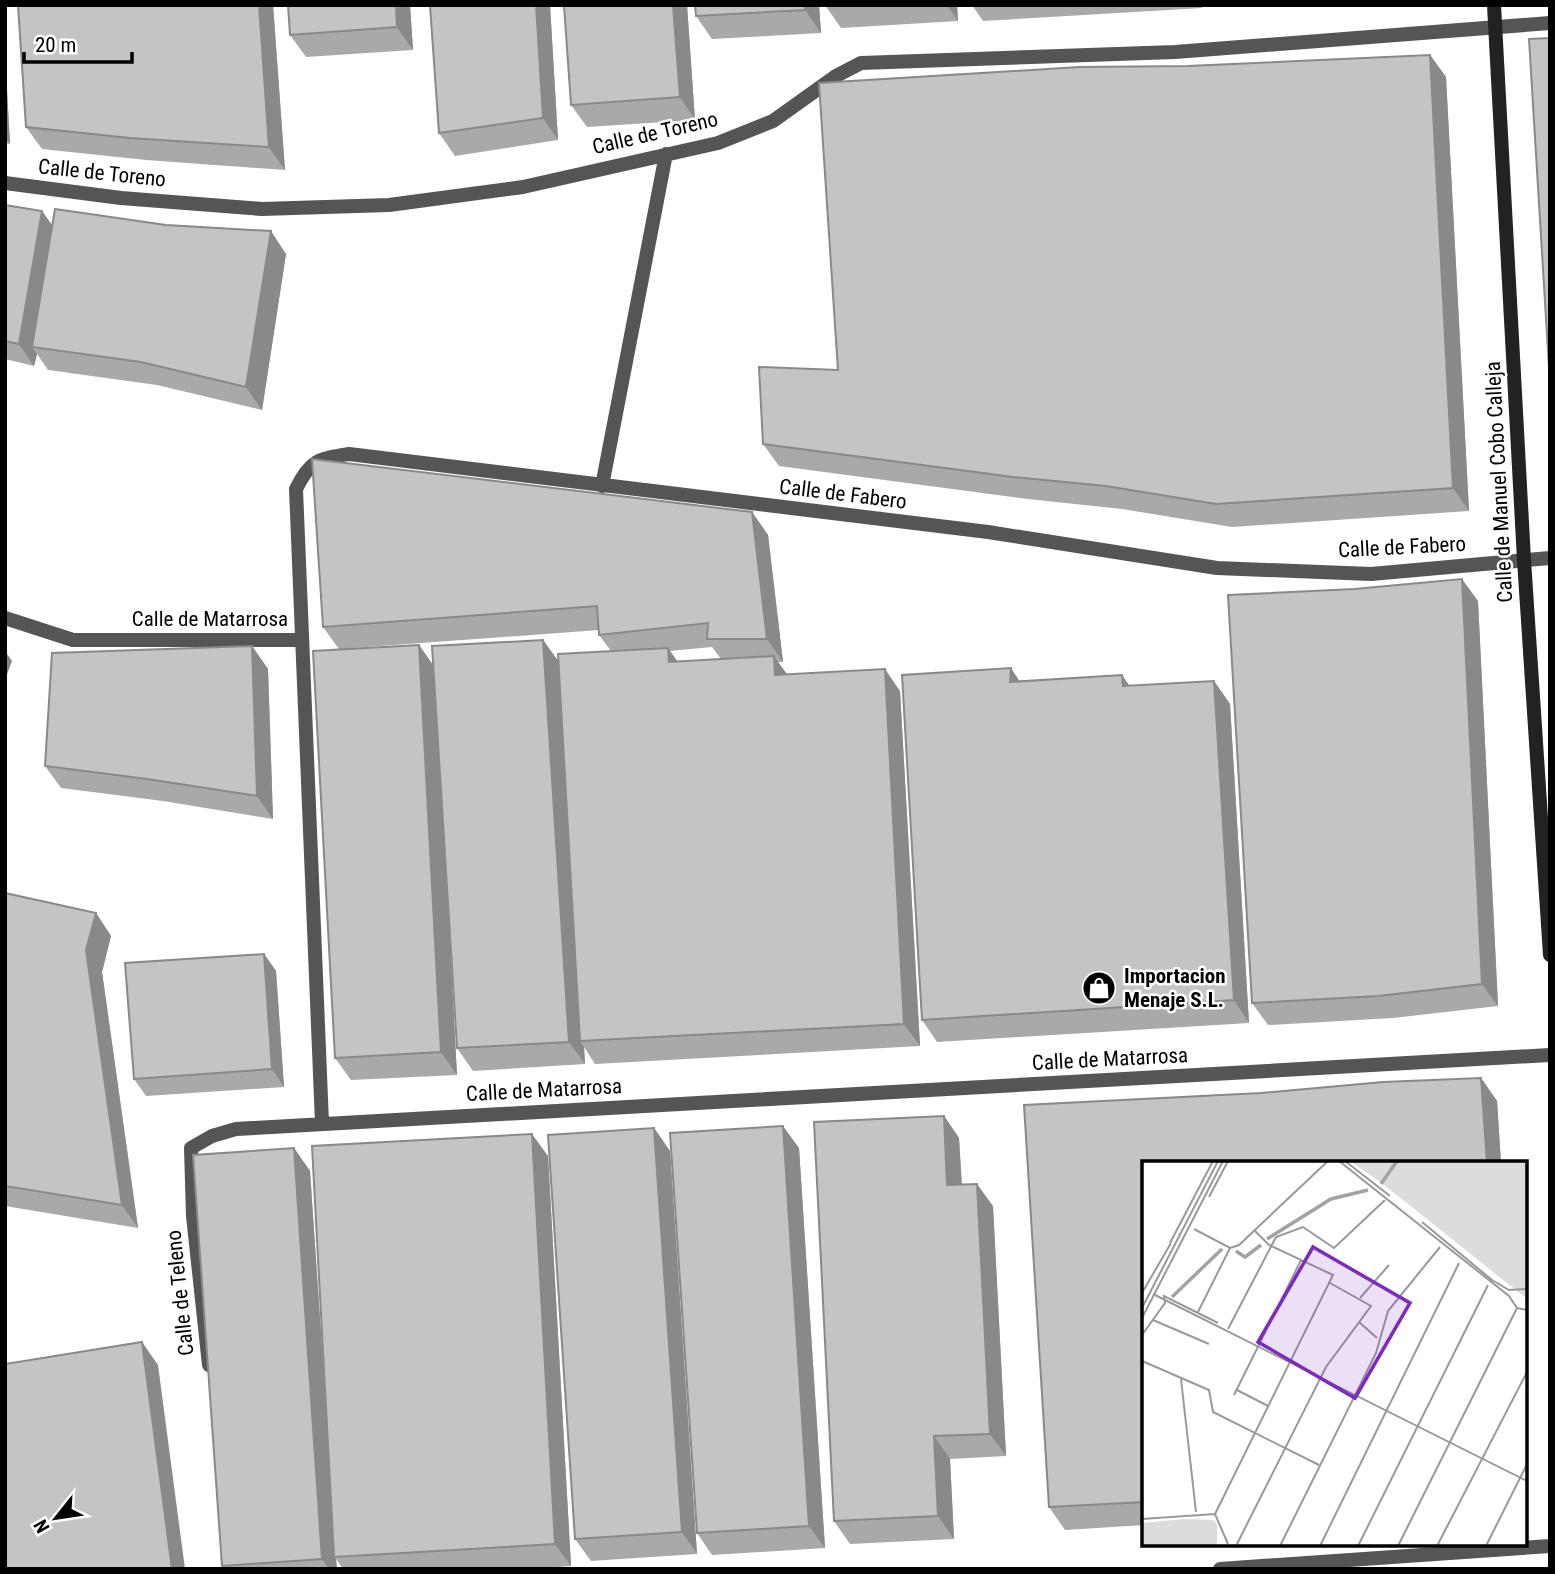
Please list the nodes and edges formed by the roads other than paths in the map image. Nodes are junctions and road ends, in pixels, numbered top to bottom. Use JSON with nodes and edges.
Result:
{"nodes":[{"id":1,"x":1494,"y":5,"type":"edge"},
{"id":2,"x":1550,"y":23,"type":"edge"},
{"id":3,"x":1495,"y":25,"type":"junction"},
{"id":4,"x":666,"y":154,"type":"junction"},
{"id":5,"x":5,"y":183,"type":"edge"},
{"id":6,"x":602,"y":486,"type":"junction"},
{"id":7,"x":1550,"y":558,"type":"edge"},
{"id":8,"x":1524,"y":560,"type":"junction"},
{"id":9,"x":5,"y":618,"type":"edge"},
{"id":10,"x":301,"y":640,"type":"junction"},
{"id":11,"x":1550,"y":955,"type":"edge"},
{"id":12,"x":1550,"y":1055,"type":"edge"},
{"id":13,"x":323,"y":1123,"type":"junction"},
{"id":14,"x":210,"y":1375,"type":"edge"},
{"id":15,"x":1550,"y":1546,"type":"edge"},
{"id":16,"x":1220,"y":1569,"type":"edge"}],
"edges":[{"from":1,"to":3,"type":"street","name":"Calle de Manuel Cobo Calleja"},
{"from":2,"to":3,"type":"street","name":"Calle de Toreno"},
{"from":3,"to":4,"type":"street","name":"Calle de Toreno"},
{"from":3,"to":8,"type":"street","name":"Calle de Manuel Cobo Calleja"},
{"from":4,"to":5,"type":"street","name":"Calle de Toreno"},
{"from":4,"to":6,"type":"street"},
{"from":6,"to":8,"type":"street","name":"Calle de Fabero"},
{"from":6,"to":10,"type":"street","name":"Calle de Fabero"},
{"from":7,"to":8,"type":"street","name":"Calle de Fabero"},
{"from":8,"to":11,"type":"street","name":"Calle de Manuel Cobo Calleja"},
{"from":9,"to":10,"type":"street","name":"Calle de Matarrosa"},
{"from":10,"to":13,"type":"street","name":"Calle de Matarrosa"},
{"from":12,"to":13,"type":"street","name":"Calle de Matarrosa"},
{"from":13,"to":14,"type":"street","name":"Calle de Teleno"},
{"from":15,"to":16,"type":"street"}]}
